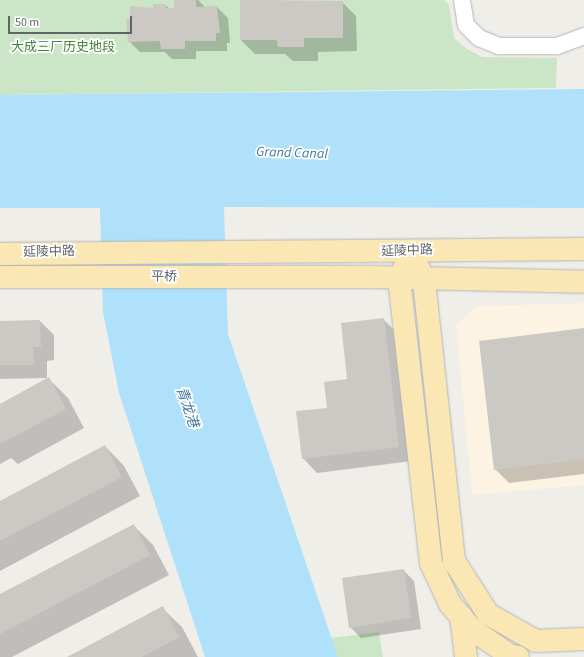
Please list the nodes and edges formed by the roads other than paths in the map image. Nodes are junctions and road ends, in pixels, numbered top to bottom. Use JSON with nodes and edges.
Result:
{"nodes":[{"id":1,"x":462,"y":0,"type":"edge"},
{"id":2,"x":584,"y":36,"type":"edge"},
{"id":3,"x":0,"y":240,"type":"edge"},
{"id":4,"x":584,"y":249,"type":"edge"},
{"id":5,"x":98,"y":251,"type":"junction"},
{"id":6,"x":230,"y":252,"type":"joint"},
{"id":7,"x":412,"y":252,"type":"junction"},
{"id":8,"x":0,"y":254,"type":"edge"},
{"id":9,"x":92,"y":275,"type":"joint"},
{"id":10,"x":0,"y":277,"type":"edge"},
{"id":11,"x":235,"y":278,"type":"joint"},
{"id":12,"x":399,"y":278,"type":"junction"},
{"id":13,"x":424,"y":280,"type":"junction"},
{"id":14,"x":584,"y":282,"type":"edge"},
{"id":15,"x":461,"y":616,"type":"junction"},
{"id":16,"x":584,"y":639,"type":"edge"},
{"id":17,"x":466,"y":657,"type":"edge"},
{"id":18,"x":518,"y":657,"type":"edge"}],
"edges":[{"from":1,"to":2,"type":"street"},
{"from":3,"to":5,"type":"main road"},
{"from":4,"to":7,"type":"main road","name":"延陵中路"},
{"from":5,"to":6,"type":"main road","name":"平桥"},
{"from":5,"to":8,"type":"main road","name":"延陵中路"},
{"from":6,"to":7,"type":"main road","name":"延陵中路"},
{"from":7,"to":12,"type":"main road"},
{"from":7,"to":13,"type":"main road"},
{"from":9,"to":10,"type":"main road","name":"延陵中路"},
{"from":9,"to":11,"type":"main road","name":"平桥"},
{"from":11,"to":12,"type":"main road","name":"延陵中路"},
{"from":12,"to":13,"type":"main road","name":"延陵中路"},
{"from":12,"to":15,"type":"main road"},
{"from":13,"to":14,"type":"main road","name":"延陵中路"},
{"from":13,"to":16,"type":"main road"},
{"from":15,"to":17,"type":"main road"},
{"from":15,"to":18,"type":"main road"}]}
